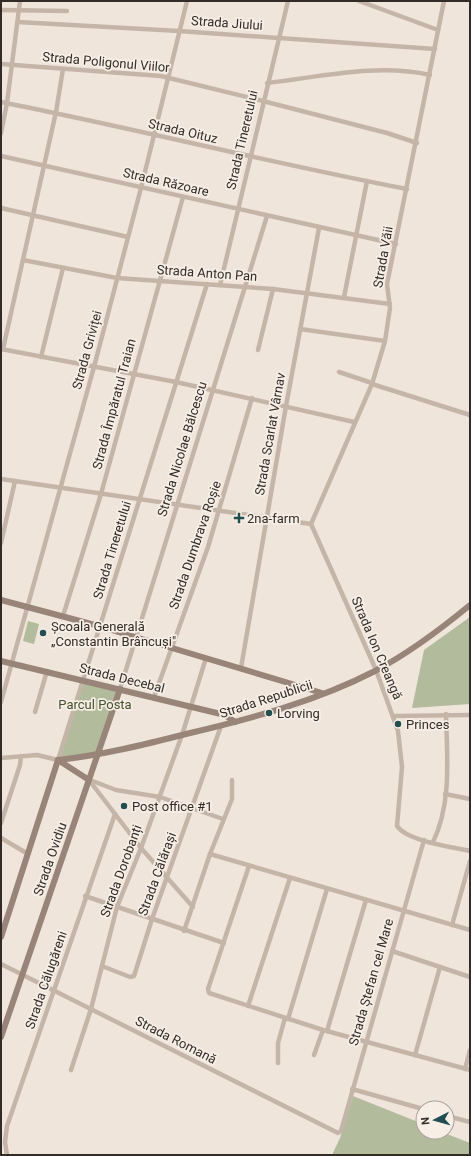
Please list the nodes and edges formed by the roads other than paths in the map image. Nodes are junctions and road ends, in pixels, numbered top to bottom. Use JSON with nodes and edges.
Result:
{"nodes":[{"id":1,"x":20,"y":1,"type":"edge"},
{"id":2,"x":187,"y":1,"type":"edge"},
{"id":3,"x":288,"y":1,"type":"edge"},
{"id":4,"x":359,"y":1,"type":"edge"},
{"id":5,"x":444,"y":1,"type":"edge"},
{"id":6,"x":20,"y":9,"type":"junction"},
{"id":7,"x":1,"y":10,"type":"edge"},
{"id":8,"x":67,"y":11,"type":"dead end"},
{"id":9,"x":18,"y":22,"type":"junction"},
{"id":10,"x":438,"y":30,"type":"junction"},
{"id":11,"x":179,"y":31,"type":"junction"},
{"id":12,"x":279,"y":38,"type":"junction"},
{"id":13,"x":435,"y":49,"type":"junction"},
{"id":14,"x":1,"y":64,"type":"edge"},
{"id":15,"x":12,"y":65,"type":"junction"},
{"id":16,"x":63,"y":69,"type":"junction"},
{"id":17,"x":430,"y":75,"type":"junction"},
{"id":18,"x":168,"y":78,"type":"junction"},
{"id":19,"x":267,"y":83,"type":"junction"},
{"id":20,"x":263,"y":101,"type":"junction"},
{"id":21,"x":1,"y":102,"type":"edge"},
{"id":22,"x":7,"y":103,"type":"junction"},
{"id":23,"x":56,"y":112,"type":"junction"},
{"id":24,"x":1,"y":133,"type":"edge"},
{"id":25,"x":154,"y":136,"type":"junction"},
{"id":26,"x":417,"y":143,"type":"junction"},
{"id":27,"x":1,"y":156,"type":"edge"},
{"id":28,"x":250,"y":157,"type":"junction"},
{"id":29,"x":44,"y":166,"type":"junction"},
{"id":30,"x":367,"y":181,"type":"junction"},
{"id":31,"x":141,"y":188,"type":"junction"},
{"id":32,"x":407,"y":189,"type":"junction"},
{"id":33,"x":183,"y":197,"type":"junction"},
{"id":34,"x":1,"y":208,"type":"edge"},
{"id":35,"x":237,"y":210,"type":"junction"},
{"id":36,"x":33,"y":216,"type":"junction"},
{"id":37,"x":267,"y":216,"type":"junction"},
{"id":38,"x":320,"y":228,"type":"junction"},
{"id":39,"x":356,"y":236,"type":"junction"},
{"id":40,"x":128,"y":237,"type":"junction"},
{"id":41,"x":396,"y":244,"type":"junction"},
{"id":42,"x":23,"y":260,"type":"junction"},
{"id":43,"x":63,"y":268,"type":"junction"},
{"id":44,"x":118,"y":278,"type":"junction"},
{"id":45,"x":160,"y":280,"type":"junction"},
{"id":46,"x":207,"y":284,"type":"junction"},
{"id":47,"x":220,"y":285,"type":"junction"},
{"id":48,"x":246,"y":287,"type":"junction"},
{"id":49,"x":273,"y":289,"type":"junction"},
{"id":50,"x":307,"y":293,"type":"junction"},
{"id":51,"x":344,"y":297,"type":"junction"},
{"id":52,"x":390,"y":304,"type":"junction"},
{"id":53,"x":300,"y":329,"type":"junction"},
{"id":54,"x":385,"y":341,"type":"junction"},
{"id":55,"x":2,"y":349,"type":"edge"},
{"id":56,"x":258,"y":350,"type":"dead end"},
{"id":57,"x":41,"y":357,"type":"junction"},
{"id":58,"x":94,"y":367,"type":"junction"},
{"id":59,"x":338,"y":372,"type":"dead end"},
{"id":60,"x":134,"y":374,"type":"junction"},
{"id":61,"x":176,"y":382,"type":"junction"},
{"id":62,"x":372,"y":383,"type":"junction"},
{"id":63,"x":212,"y":390,"type":"junction"},
{"id":64,"x":252,"y":398,"type":"junction"},
{"id":65,"x":286,"y":406,"type":"junction"},
{"id":66,"x":470,"y":415,"type":"edge"},
{"id":67,"x":354,"y":422,"type":"junction"},
{"id":68,"x":1,"y":479,"type":"edge"},
{"id":69,"x":16,"y":481,"type":"junction"},
{"id":70,"x":61,"y":488,"type":"junction"},
{"id":71,"x":101,"y":494,"type":"junction"},
{"id":72,"x":139,"y":500,"type":"junction"},
{"id":73,"x":176,"y":505,"type":"junction"},
{"id":74,"x":219,"y":512,"type":"junction"},
{"id":75,"x":266,"y":518,"type":"junction"},
{"id":76,"x":311,"y":524,"type":"junction"},
{"id":77,"x":1,"y":543,"type":"edge"},
{"id":78,"x":1,"y":600,"type":"edge"},
{"id":79,"x":470,"y":605,"type":"edge"},
{"id":80,"x":27,"y":606,"type":"junction"},
{"id":81,"x":63,"y":616,"type":"junction"},
{"id":82,"x":100,"y":626,"type":"junction"},
{"id":83,"x":136,"y":637,"type":"junction"},
{"id":84,"x":170,"y":647,"type":"junction"},
{"id":85,"x":206,"y":658,"type":"junction"},
{"id":86,"x":1,"y":661,"type":"edge"},
{"id":87,"x":12,"y":663,"type":"junction"},
{"id":88,"x":241,"y":668,"type":"junction"},
{"id":89,"x":376,"y":670,"type":"junction"},
{"id":90,"x":47,"y":671,"type":"junction"},
{"id":91,"x":82,"y":680,"type":"junction"},
{"id":92,"x":120,"y":689,"type":"junction"},
{"id":93,"x":322,"y":693,"type":"junction"},
{"id":94,"x":154,"y":697,"type":"junction"},
{"id":95,"x":1,"y":702,"type":"edge"},
{"id":96,"x":191,"y":707,"type":"junction"},
{"id":97,"x":35,"y":712,"type":"dead end"},
{"id":98,"x":446,"y":714,"type":"junction"},
{"id":99,"x":470,"y":715,"type":"edge"},
{"id":100,"x":393,"y":716,"type":"junction"},
{"id":101,"x":235,"y":722,"type":"junction"},
{"id":102,"x":221,"y":726,"type":"junction"},
{"id":103,"x":182,"y":735,"type":"junction"},
{"id":104,"x":21,"y":756,"type":"junction"},
{"id":105,"x":97,"y":756,"type":"junction"},
{"id":106,"x":1,"y":758,"type":"edge"},
{"id":107,"x":58,"y":760,"type":"junction"},
{"id":108,"x":89,"y":780,"type":"junction"},
{"id":109,"x":232,"y":780,"type":"dead end"},
{"id":110,"x":85,"y":790,"type":"junction"},
{"id":111,"x":97,"y":790,"type":"junction"},
{"id":112,"x":445,"y":794,"type":"junction"},
{"id":113,"x":160,"y":797,"type":"junction"},
{"id":114,"x":470,"y":799,"type":"edge"},
{"id":115,"x":192,"y":809,"type":"junction"},
{"id":116,"x":115,"y":814,"type":"junction"},
{"id":117,"x":223,"y":819,"type":"junction"},
{"id":118,"x":1,"y":823,"type":"edge"},
{"id":119,"x":1,"y":838,"type":"edge"},
{"id":120,"x":424,"y":840,"type":"junction"},
{"id":121,"x":433,"y":842,"type":"junction"},
{"id":122,"x":141,"y":848,"type":"junction"},
{"id":123,"x":470,"y":851,"type":"edge"},
{"id":124,"x":28,"y":854,"type":"junction"},
{"id":125,"x":210,"y":854,"type":"junction"},
{"id":126,"x":470,"y":861,"type":"edge"},
{"id":127,"x":248,"y":866,"type":"junction"},
{"id":128,"x":290,"y":878,"type":"junction"},
{"id":129,"x":167,"y":879,"type":"junction"},
{"id":130,"x":327,"y":889,"type":"junction"},
{"id":131,"x":85,"y":896,"type":"junction"},
{"id":132,"x":366,"y":900,"type":"junction"},
{"id":133,"x":118,"y":907,"type":"junction"},
{"id":134,"x":192,"y":907,"type":"junction"},
{"id":135,"x":403,"y":911,"type":"junction"},
{"id":136,"x":152,"y":919,"type":"junction"},
{"id":137,"x":452,"y":925,"type":"junction"},
{"id":138,"x":470,"y":930,"type":"edge"},
{"id":139,"x":184,"y":931,"type":"junction"},
{"id":140,"x":1,"y":937,"type":"edge"},
{"id":141,"x":224,"y":943,"type":"junction"},
{"id":142,"x":392,"y":951,"type":"junction"},
{"id":143,"x":1,"y":964,"type":"edge"},
{"id":144,"x":102,"y":966,"type":"junction"},
{"id":145,"x":440,"y":967,"type":"junction"},
{"id":146,"x":22,"y":975,"type":"junction"},
{"id":147,"x":470,"y":977,"type":"edge"},
{"id":148,"x":54,"y":991,"type":"junction"},
{"id":149,"x":248,"y":1006,"type":"junction"},
{"id":150,"x":91,"y":1009,"type":"junction"},
{"id":151,"x":286,"y":1018,"type":"junction"},
{"id":152,"x":325,"y":1030,"type":"junction"},
{"id":153,"x":1,"y":1037,"type":"edge"},
{"id":154,"x":366,"y":1041,"type":"junction"},
{"id":155,"x":470,"y":1050,"type":"edge"},
{"id":156,"x":314,"y":1055,"type":"dead end"},
{"id":157,"x":415,"y":1055,"type":"junction"},
{"id":158,"x":278,"y":1063,"type":"dead end"},
{"id":159,"x":72,"y":1070,"type":"dead end"},
{"id":160,"x":467,"y":1070,"type":"edge"},
{"id":161,"x":352,"y":1089,"type":"junction"},
{"id":162,"x":415,"y":1107,"type":"edge"},
{"id":163,"x":455,"y":1118,"type":"edge"},
{"id":164,"x":470,"y":1122,"type":"edge"},
{"id":165,"x":341,"y":1131,"type":"joint"},
{"id":166,"x":7,"y":1155,"type":"edge"}],
"edges":[{"from":1,"to":6,"type":"street"},
{"from":2,"to":11,"type":"street","name":"Strada Griviței"},
{"from":3,"to":12,"type":"street","name":"Strada Tineretului"},
{"from":4,"to":10,"type":"street"},
{"from":5,"to":10,"type":"street","name":"Strada Văii"},
{"from":6,"to":7,"type":"street"},
{"from":6,"to":8,"type":"street"},
{"from":6,"to":9,"type":"street"},
{"from":9,"to":11,"type":"street","name":"Strada Jiului"},
{"from":9,"to":15,"type":"street"},
{"from":10,"to":13,"type":"street","name":"Strada Văii"},
{"from":11,"to":12,"type":"street","name":"Strada Jiului"},
{"from":11,"to":18,"type":"street","name":"Strada Griviței"},
{"from":12,"to":13,"type":"street","name":"Strada Jiului"},
{"from":12,"to":19,"type":"street","name":"Strada Tineretului"},
{"from":13,"to":17,"type":"street","name":"Strada Văii"},
{"from":14,"to":15,"type":"street","name":"Strada Poligonul Viilor"},
{"from":15,"to":16,"type":"street","name":"Strada Poligonul Viilor"},
{"from":15,"to":22,"type":"street"},
{"from":16,"to":18,"type":"street","name":"Strada Poligonul Viilor"},
{"from":16,"to":23,"type":"street"},
{"from":17,"to":19,"type":"street"},
{"from":17,"to":26,"type":"street","name":"Strada Văii"},
{"from":18,"to":20,"type":"street","name":"Strada Poligonul Viilor"},
{"from":18,"to":25,"type":"street","name":"Strada Griviței"},
{"from":19,"to":20,"type":"street","name":"Strada Tineretului"},
{"from":20,"to":26,"type":"street","name":"Strada Poligonul Viilor"},
{"from":20,"to":28,"type":"street","name":"Strada Tineretului"},
{"from":21,"to":22,"type":"street","name":"Strada Oituz"},
{"from":22,"to":23,"type":"street","name":"Strada Oituz"},
{"from":22,"to":24,"type":"street"},
{"from":23,"to":25,"type":"street","name":"Strada Oituz"},
{"from":23,"to":29,"type":"street"},
{"from":25,"to":28,"type":"street","name":"Strada Oituz"},
{"from":25,"to":31,"type":"street","name":"Strada Griviței"},
{"from":26,"to":32,"type":"street","name":"Strada Văii"},
{"from":27,"to":29,"type":"street","name":"Strada Răzoare"},
{"from":28,"to":30,"type":"street","name":"Strada Oituz"},
{"from":28,"to":35,"type":"street","name":"Strada Tineretului"},
{"from":29,"to":31,"type":"street","name":"Strada Răzoare"},
{"from":29,"to":36,"type":"street"},
{"from":30,"to":32,"type":"street","name":"Strada Oituz"},
{"from":30,"to":39,"type":"street"},
{"from":31,"to":33,"type":"street","name":"Strada Răzoare"},
{"from":31,"to":40,"type":"street","name":"Strada Griviței"},
{"from":32,"to":41,"type":"street","name":"Strada Văii"},
{"from":33,"to":35,"type":"street","name":"Strada Răzoare"},
{"from":33,"to":45,"type":"street","name":"Strada Împăratul Traian"},
{"from":34,"to":36,"type":"street"},
{"from":35,"to":37,"type":"street","name":"Strada Răzoare"},
{"from":35,"to":47,"type":"street","name":"Strada Tineretului"},
{"from":36,"to":40,"type":"street"},
{"from":36,"to":42,"type":"street"},
{"from":37,"to":38,"type":"street","name":"Strada Răzoare"},
{"from":37,"to":48,"type":"street","name":"Strada Nicolae Bălcescu"},
{"from":38,"to":39,"type":"street","name":"Strada Răzoare"},
{"from":38,"to":50,"type":"street","name":"Strada Scarlat Vârnav"},
{"from":39,"to":41,"type":"street","name":"Strada Răzoare"},
{"from":39,"to":51,"type":"street"},
{"from":40,"to":44,"type":"street","name":"Strada Griviței"},
{"from":41,"to":52,"type":"street","name":"Strada Văii"},
{"from":42,"to":43,"type":"street","name":"Strada Anton Pan"},
{"from":42,"to":55,"type":"street"},
{"from":43,"to":44,"type":"street","name":"Strada Anton Pan"},
{"from":43,"to":57,"type":"street"},
{"from":44,"to":45,"type":"street","name":"Strada Anton Pan"},
{"from":44,"to":58,"type":"street","name":"Strada Griviței"},
{"from":45,"to":46,"type":"street","name":"Strada Anton Pan"},
{"from":45,"to":60,"type":"street","name":"Strada Împăratul Traian"},
{"from":46,"to":47,"type":"street","name":"Strada Anton Pan"},
{"from":46,"to":61,"type":"street","name":"Strada Tineretului"},
{"from":47,"to":48,"type":"street","name":"Strada Anton Pan"},
{"from":48,"to":49,"type":"street","name":"Strada Anton Pan"},
{"from":48,"to":63,"type":"street","name":"Strada Nicolae Bălcescu"},
{"from":49,"to":50,"type":"street","name":"Strada Anton Pan"},
{"from":49,"to":56,"type":"street"},
{"from":50,"to":51,"type":"street","name":"Strada Anton Pan"},
{"from":50,"to":53,"type":"street","name":"Strada Scarlat Vârnav"},
{"from":51,"to":52,"type":"street","name":"Strada Anton Pan"},
{"from":52,"to":54,"type":"street","name":"Strada Văii"},
{"from":53,"to":54,"type":"street"},
{"from":53,"to":65,"type":"street","name":"Strada Scarlat Vârnav"},
{"from":54,"to":62,"type":"street","name":"Strada Văii"},
{"from":55,"to":57,"type":"street"},
{"from":57,"to":58,"type":"street"},
{"from":58,"to":60,"type":"street"},
{"from":58,"to":70,"type":"street","name":"Strada Griviței"},
{"from":59,"to":62,"type":"street"},
{"from":60,"to":61,"type":"street"},
{"from":60,"to":71,"type":"street","name":"Strada Împăratul Traian"},
{"from":61,"to":63,"type":"street"},
{"from":61,"to":72,"type":"street","name":"Strada Tineretului"},
{"from":62,"to":66,"type":"street"},
{"from":62,"to":67,"type":"street","name":"Strada Văii"},
{"from":63,"to":64,"type":"street"},
{"from":63,"to":73,"type":"street","name":"Strada Nicolae Bălcescu"},
{"from":64,"to":65,"type":"street"},
{"from":64,"to":74,"type":"street","name":"Strada Dumbrava Roșie"},
{"from":65,"to":67,"type":"street"},
{"from":65,"to":75,"type":"street","name":"Strada Scarlat Vârnav"},
{"from":67,"to":76,"type":"street","name":"Strada Văii"},
{"from":68,"to":69,"type":"street"},
{"from":69,"to":70,"type":"street"},
{"from":69,"to":77,"type":"street"},
{"from":70,"to":71,"type":"street"},
{"from":70,"to":80,"type":"street","name":"Strada Griviței"},
{"from":71,"to":72,"type":"street"},
{"from":71,"to":81,"type":"street","name":"Strada Împăratul Traian"},
{"from":72,"to":73,"type":"street"},
{"from":72,"to":82,"type":"street","name":"Strada Tineretului"},
{"from":73,"to":74,"type":"street"},
{"from":73,"to":83,"type":"street","name":"Strada Nicolae Bălcescu"},
{"from":74,"to":75,"type":"street"},
{"from":74,"to":84,"type":"street","name":"Strada Dumbrava Roșie"},
{"from":75,"to":76,"type":"street"},
{"from":75,"to":88,"type":"street","name":"Strada Scarlat Vârnav"},
{"from":76,"to":89,"type":"street","name":"Strada Ion Creangă"},
{"from":78,"to":80,"type":"main road"},
{"from":79,"to":89,"type":"main road","name":"Strada Republicii"},
{"from":80,"to":81,"type":"main road"},
{"from":80,"to":87,"type":"street","name":"Strada Griviței"},
{"from":81,"to":82,"type":"main road"},
{"from":82,"to":83,"type":"main road"},
{"from":82,"to":91,"type":"street","name":"Strada Tineretului"},
{"from":83,"to":84,"type":"main road"},
{"from":83,"to":92,"type":"street","name":"Strada Nicolae Bălcescu"},
{"from":84,"to":85,"type":"main road"},
{"from":84,"to":94,"type":"street","name":"Strada Dumbrava Roșie"},
{"from":85,"to":88,"type":"main road"},
{"from":85,"to":96,"type":"street","name":"Strada Dorobanți"},
{"from":86,"to":87,"type":"main road","name":"Strada Decebal"},
{"from":87,"to":90,"type":"main road","name":"Strada Decebal"},
{"from":87,"to":95,"type":"street","name":"Strada Griviței"},
{"from":88,"to":93,"type":"main road"},
{"from":89,"to":93,"type":"main road","name":"Strada Republicii"},
{"from":89,"to":100,"type":"street","name":"Strada Ion Creangă"},
{"from":90,"to":91,"type":"main road","name":"Strada Decebal"},
{"from":90,"to":97,"type":"street"},
{"from":91,"to":92,"type":"main road","name":"Strada Decebal"},
{"from":91,"to":107,"type":"street","name":"Strada Tineretului"},
{"from":92,"to":94,"type":"main road","name":"Strada Decebal"},
{"from":92,"to":105,"type":"main road","name":"Strada Ovidiu"},
{"from":93,"to":101,"type":"main road","name":"Strada Republicii"},
{"from":94,"to":96,"type":"main road","name":"Strada Decebal"},
{"from":96,"to":101,"type":"main road","name":"Strada Decebal"},
{"from":96,"to":103,"type":"street","name":"Strada Dorobanți"},
{"from":98,"to":99,"type":"street"},
{"from":98,"to":100,"type":"street"},
{"from":98,"to":112,"type":"street"},
{"from":100,"to":120,"type":"street","name":"Strada Ion Creangă"},
{"from":101,"to":102,"type":"main road","name":"Strada Republicii"},
{"from":102,"to":103,"type":"main road","name":"Strada Republicii"},
{"from":102,"to":115,"type":"street","name":"Strada Călărași"},
{"from":103,"to":105,"type":"main road","name":"Strada Republicii"},
{"from":103,"to":113,"type":"street","name":"Strada Dorobanți"},
{"from":104,"to":106,"type":"street","name":"Strada Republicii"},
{"from":104,"to":107,"type":"street","name":"Strada Republicii"},
{"from":104,"to":118,"type":"street"},
{"from":105,"to":107,"type":"main road","name":"Strada Republicii"},
{"from":105,"to":108,"type":"main road","name":"Strada Ovidiu"},
{"from":107,"to":108,"type":"main road"},
{"from":107,"to":124,"type":"main road","name":"Strada Tineretului"},
{"from":108,"to":110,"type":"main road","name":"Strada Ovidiu"},
{"from":108,"to":111,"type":"street"},
{"from":108,"to":113,"type":"street"},
{"from":109,"to":117,"type":"street"},
{"from":110,"to":111,"type":"street"},
{"from":110,"to":146,"type":"main road","name":"Strada Ovidiu"},
{"from":111,"to":116,"type":"street"},
{"from":112,"to":114,"type":"street"},
{"from":112,"to":121,"type":"street"},
{"from":113,"to":115,"type":"street"},
{"from":113,"to":122,"type":"street","name":"Strada Dorobanți"},
{"from":115,"to":117,"type":"street"},
{"from":115,"to":129,"type":"street","name":"Strada Călărași"},
{"from":116,"to":122,"type":"street"},
{"from":116,"to":131,"type":"street","name":"Strada Călugăreni"},
{"from":117,"to":125,"type":"street"},
{"from":119,"to":124,"type":"street"},
{"from":120,"to":121,"type":"street"},
{"from":120,"to":135,"type":"street","name":"Strada Ștefan cel Mare"},
{"from":121,"to":123,"type":"street"},
{"from":122,"to":129,"type":"street"},
{"from":122,"to":133,"type":"street","name":"Strada Dorobanți"},
{"from":124,"to":140,"type":"main road","name":"Strada Tineretului"},
{"from":125,"to":127,"type":"street"},
{"from":125,"to":134,"type":"street"},
{"from":126,"to":137,"type":"street"},
{"from":127,"to":128,"type":"street"},
{"from":127,"to":141,"type":"street"},
{"from":128,"to":130,"type":"street"},
{"from":128,"to":149,"type":"street"},
{"from":129,"to":134,"type":"street"},
{"from":129,"to":136,"type":"street","name":"Strada Călărași"},
{"from":130,"to":132,"type":"street"},
{"from":130,"to":151,"type":"street"},
{"from":131,"to":133,"type":"street"},
{"from":131,"to":148,"type":"street","name":"Strada Călugăreni"},
{"from":132,"to":135,"type":"street"},
{"from":132,"to":152,"type":"street"},
{"from":133,"to":136,"type":"street"},
{"from":133,"to":144,"type":"street","name":"Strada Dorobanți"},
{"from":134,"to":139,"type":"street"},
{"from":135,"to":137,"type":"street"},
{"from":135,"to":142,"type":"street","name":"Strada Ștefan cel Mare"},
{"from":136,"to":139,"type":"street"},
{"from":136,"to":144,"type":"street","name":"Strada Călărași"},
{"from":137,"to":138,"type":"street"},
{"from":139,"to":141,"type":"street"},
{"from":141,"to":149,"type":"street"},
{"from":142,"to":145,"type":"street"},
{"from":142,"to":154,"type":"street","name":"Strada Ștefan cel Mare"},
{"from":143,"to":146,"type":"street","name":"Strada Romană"},
{"from":144,"to":150,"type":"street","name":"Strada Dorobanți"},
{"from":145,"to":147,"type":"street"},
{"from":145,"to":157,"type":"street"},
{"from":146,"to":148,"type":"street","name":"Strada Romană"},
{"from":146,"to":153,"type":"main road","name":"Strada Ovidiu"},
{"from":148,"to":150,"type":"street","name":"Strada Romană"},
{"from":148,"to":166,"type":"street","name":"Strada Călugăreni"},
{"from":149,"to":151,"type":"street"},
{"from":150,"to":159,"type":"street","name":"Strada Dorobanți"},
{"from":150,"to":165,"type":"street","name":"Strada Romană"},
{"from":151,"to":152,"type":"street"},
{"from":151,"to":158,"type":"street"},
{"from":152,"to":154,"type":"street"},
{"from":152,"to":156,"type":"street"},
{"from":154,"to":157,"type":"street"},
{"from":154,"to":161,"type":"street","name":"Strada Ștefan cel Mare"},
{"from":155,"to":160,"type":"street"},
{"from":157,"to":160,"type":"street"},
{"from":161,"to":162,"type":"street"},
{"from":161,"to":165,"type":"street","name":"Strada Ștefan cel Mare"},
{"from":163,"to":164,"type":"street"}]}
